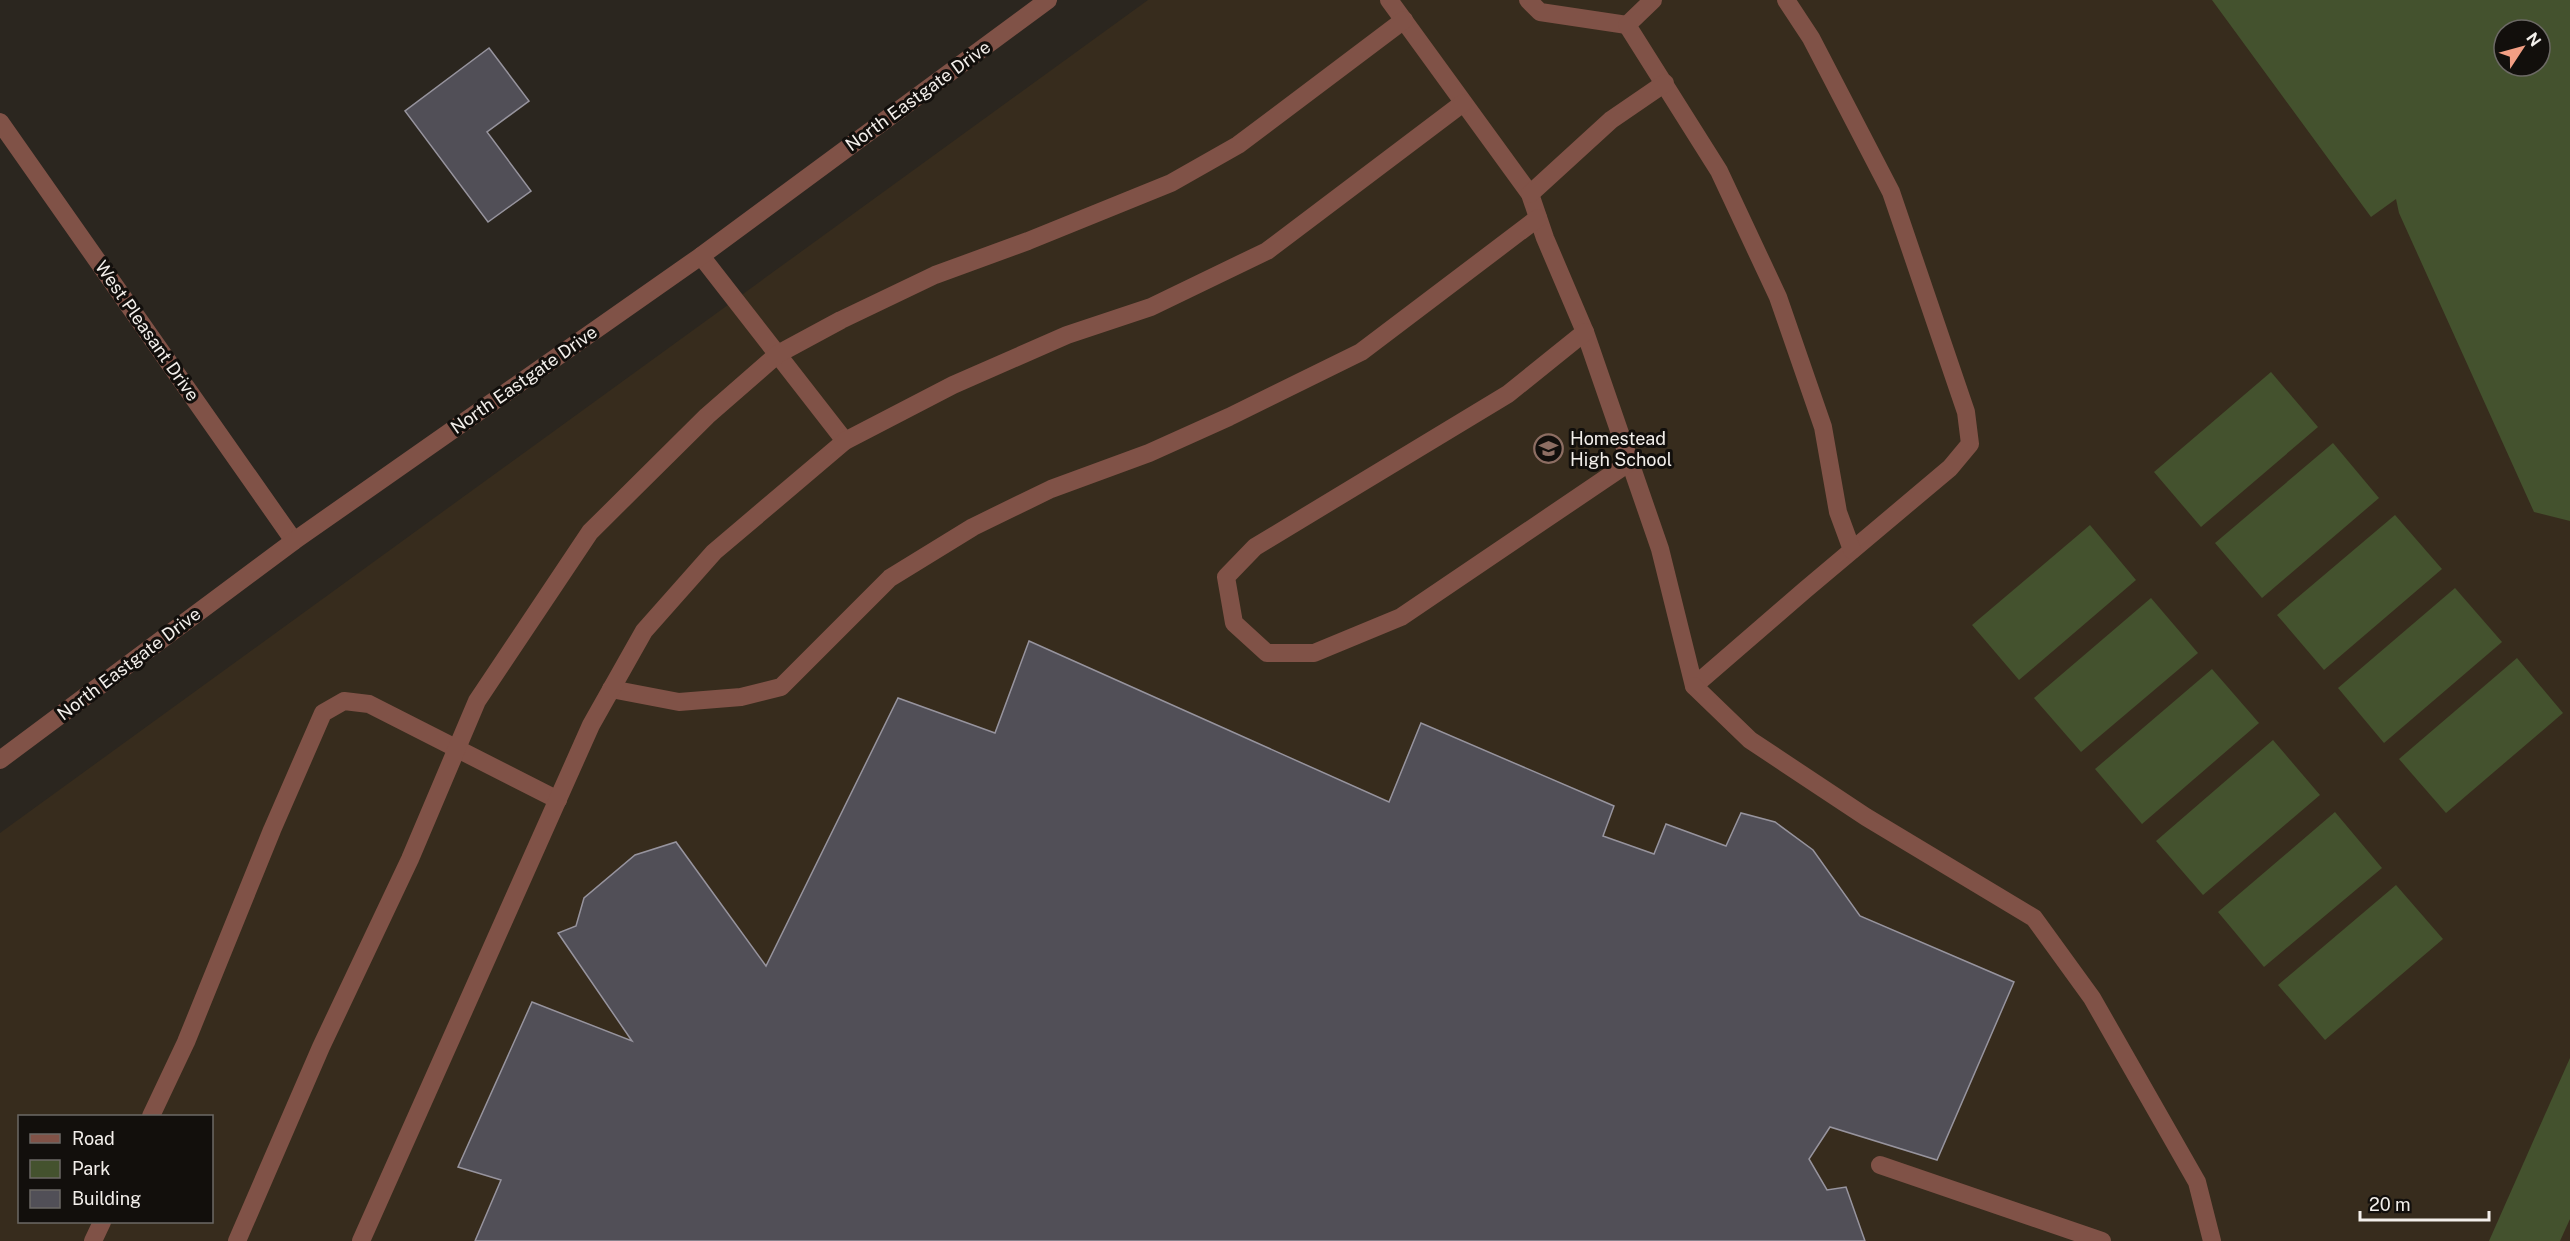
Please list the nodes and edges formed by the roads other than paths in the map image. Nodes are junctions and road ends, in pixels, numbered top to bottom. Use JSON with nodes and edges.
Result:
{"nodes":[{"id":1,"x":1048,"y":0,"type":"edge"},
{"id":2,"x":1389,"y":0,"type":"edge"},
{"id":3,"x":1528,"y":0,"type":"edge"},
{"id":4,"x":1653,"y":0,"type":"edge"},
{"id":5,"x":1786,"y":0,"type":"edge"},
{"id":6,"x":1404,"y":20,"type":"junction"},
{"id":7,"x":1627,"y":25,"type":"junction"},
{"id":8,"x":1665,"y":83,"type":"junction"},
{"id":9,"x":1462,"y":103,"type":"junction"},
{"id":10,"x":0,"y":122,"type":"edge"},
{"id":11,"x":1530,"y":194,"type":"junction"},
{"id":12,"x":1538,"y":218,"type":"junction"},
{"id":13,"x":701,"y":256,"type":"junction"},
{"id":14,"x":1586,"y":332,"type":"junction"},
{"id":15,"x":778,"y":354,"type":"junction"},
{"id":16,"x":845,"y":441,"type":"junction"},
{"id":17,"x":1630,"y":462,"type":"junction"},
{"id":18,"x":294,"y":541,"type":"junction"},
{"id":19,"x":1852,"y":550,"type":"junction"},
{"id":20,"x":1694,"y":687,"type":"junction"},
{"id":21,"x":611,"y":690,"type":"junction"},
{"id":22,"x":457,"y":747,"type":"junction"},
{"id":23,"x":0,"y":760,"type":"edge"},
{"id":24,"x":558,"y":800,"type":"junction"},
{"id":25,"x":151,"y":1115,"type":"edge"},
{"id":26,"x":1880,"y":1165,"type":"dead end"},
{"id":27,"x":101,"y":1223,"type":"edge"},
{"id":28,"x":93,"y":1241,"type":"edge"},
{"id":29,"x":237,"y":1241,"type":"edge"},
{"id":30,"x":361,"y":1241,"type":"edge"},
{"id":31,"x":2102,"y":1241,"type":"edge"},
{"id":32,"x":2212,"y":1241,"type":"edge"}],
"edges":[{"from":1,"to":13,"type":"street","name":"North Eastgate Drive"},
{"from":2,"to":6,"type":"street"},
{"from":3,"to":7,"type":"street"},
{"from":4,"to":7,"type":"street"},
{"from":5,"to":19,"type":"street"},
{"from":6,"to":9,"type":"street"},
{"from":6,"to":15,"type":"street"},
{"from":7,"to":8,"type":"street"},
{"from":8,"to":11,"type":"street"},
{"from":8,"to":19,"type":"street"},
{"from":9,"to":11,"type":"street"},
{"from":9,"to":16,"type":"street"},
{"from":10,"to":18,"type":"street","name":"West Pleasant Drive"},
{"from":11,"to":12,"type":"street"},
{"from":12,"to":14,"type":"street"},
{"from":12,"to":21,"type":"street"},
{"from":13,"to":15,"type":"street"},
{"from":13,"to":18,"type":"street","name":"North Eastgate Drive"},
{"from":14,"to":17,"type":"street"},
{"from":14,"to":17,"type":"street"},
{"from":15,"to":16,"type":"street"},
{"from":15,"to":22,"type":"street"},
{"from":16,"to":21,"type":"street"},
{"from":17,"to":20,"type":"street"},
{"from":18,"to":23,"type":"street","name":"North Eastgate Drive"},
{"from":19,"to":20,"type":"street"},
{"from":20,"to":32,"type":"street"},
{"from":21,"to":24,"type":"street"},
{"from":22,"to":24,"type":"street"},
{"from":22,"to":25,"type":"street"},
{"from":22,"to":29,"type":"street"},
{"from":24,"to":30,"type":"street"},
{"from":26,"to":31,"type":"street"},
{"from":27,"to":28,"type":"street"}]}
